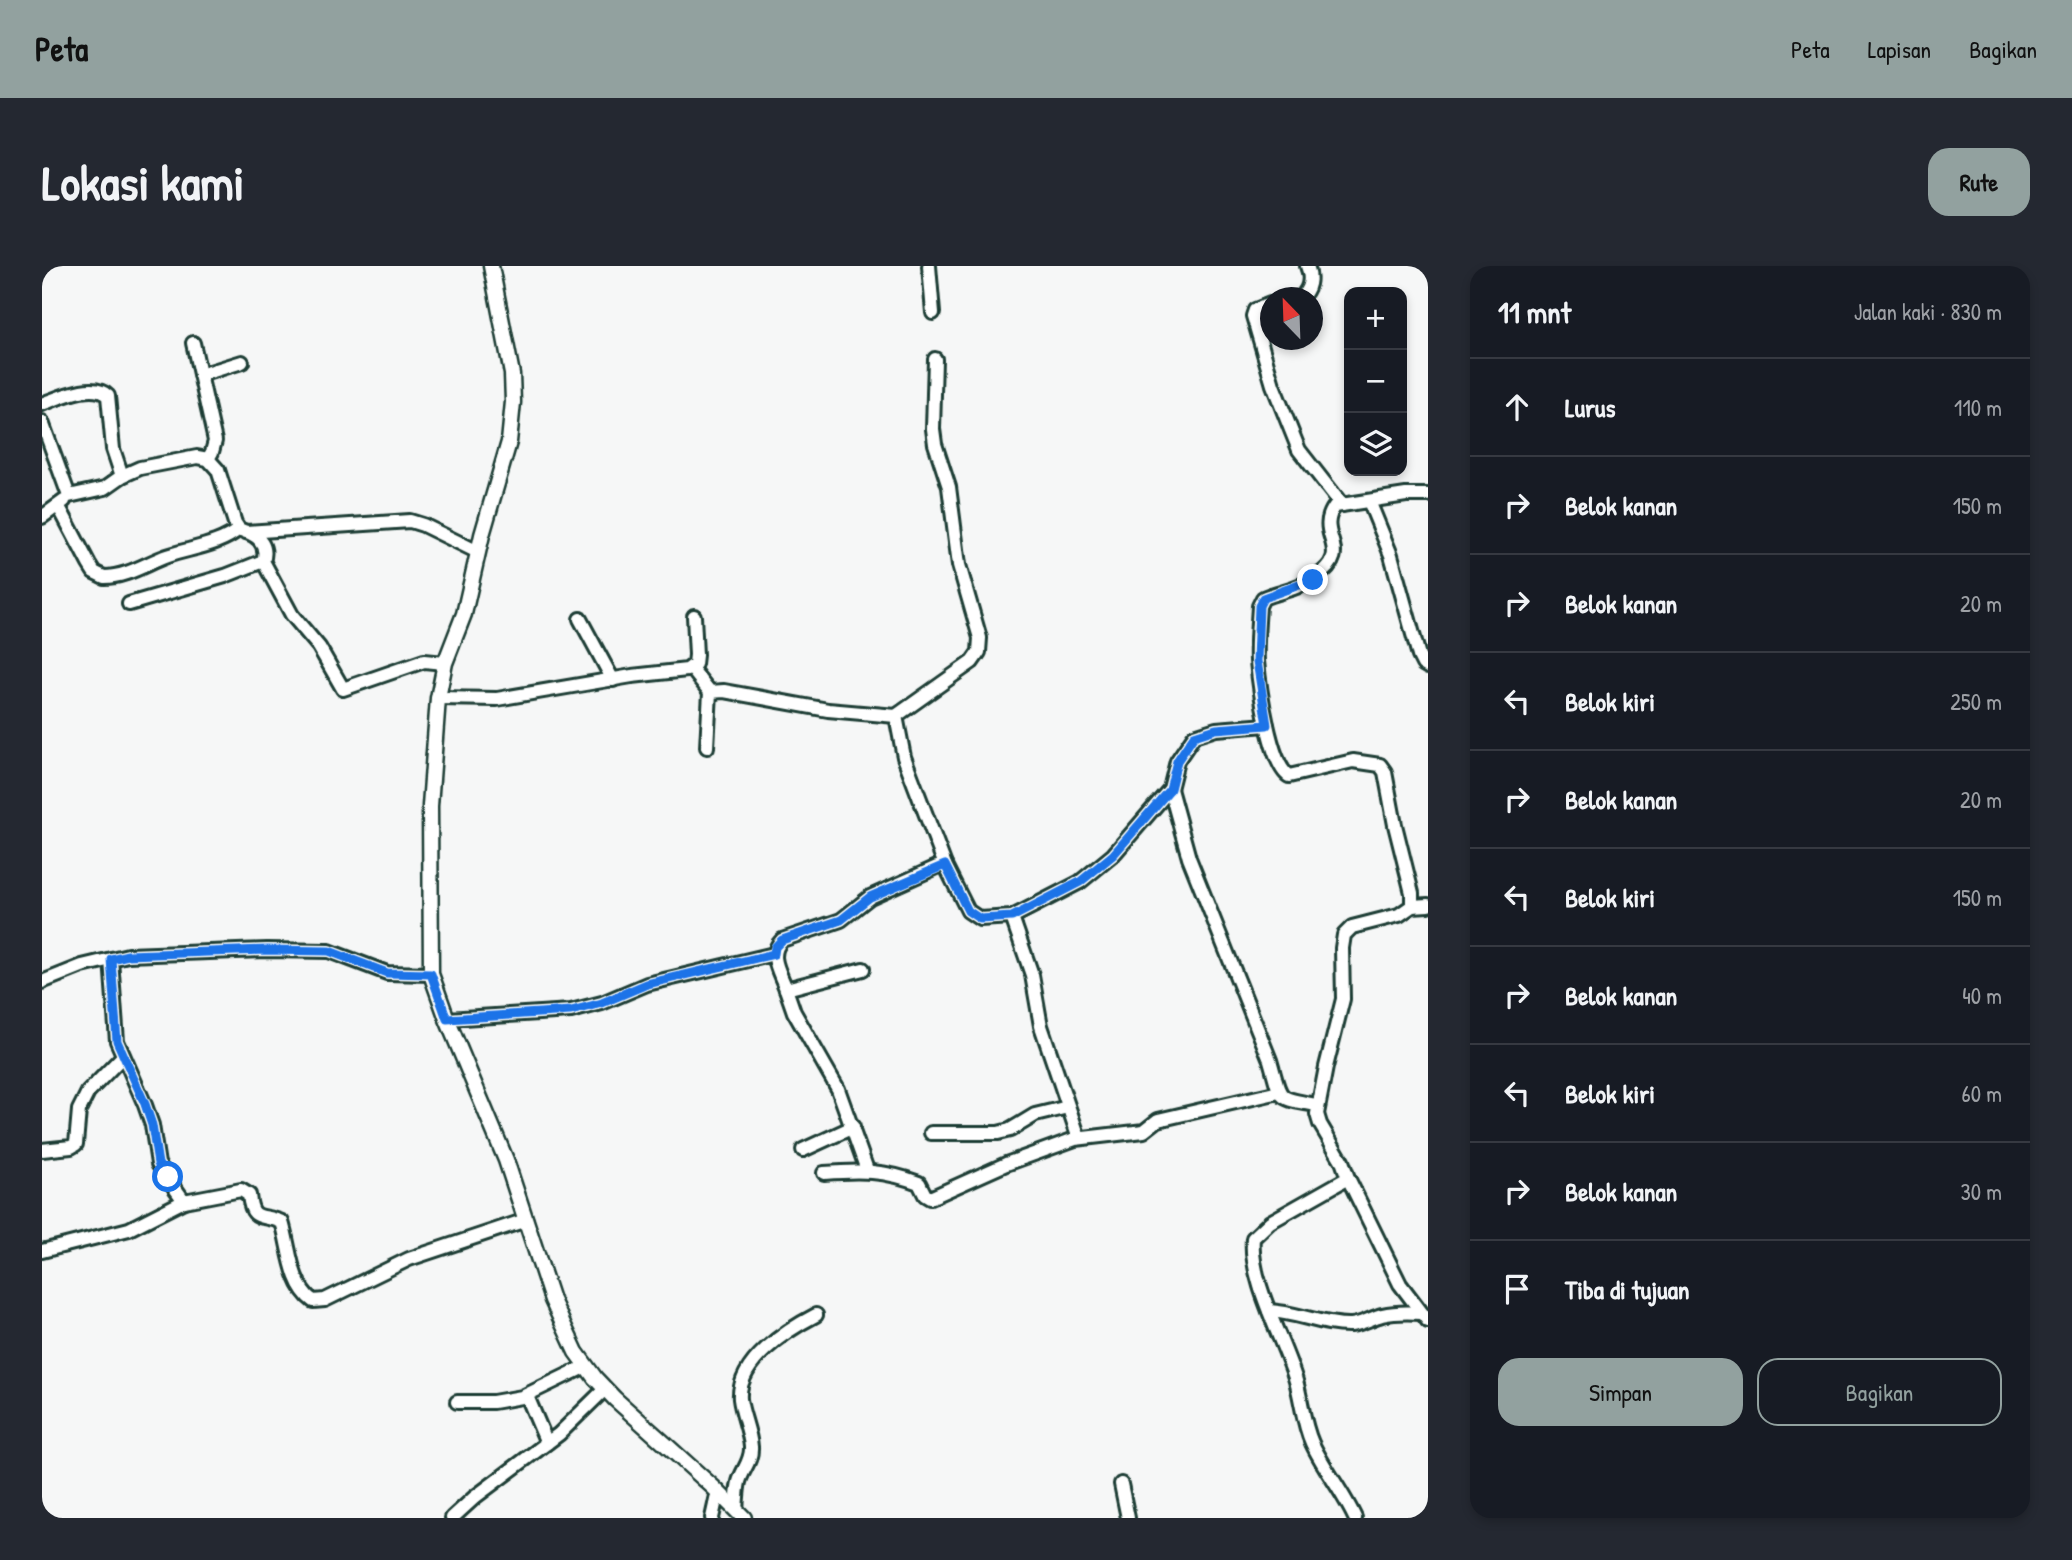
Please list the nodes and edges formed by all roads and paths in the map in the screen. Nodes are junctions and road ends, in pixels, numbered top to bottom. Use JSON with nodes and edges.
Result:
{"nodes":[{"id":1,"x":491,"y":266,"type":"edge"},
{"id":2,"x":929,"y":266,"type":"edge"},
{"id":3,"x":1307,"y":266,"type":"edge"},
{"id":4,"x":1308,"y":287,"type":"edge"},
{"id":5,"x":1260,"y":308,"type":"edge"},
{"id":6,"x":933,"y":313,"type":"dead end"},
{"id":7,"x":1260,"y":340,"type":"edge"},
{"id":8,"x":193,"y":343,"type":"dead end"},
{"id":9,"x":1263,"y":350,"type":"edge"},
{"id":10,"x":936,"y":359,"type":"dead end"},
{"id":11,"x":242,"y":362,"type":"dead end"},
{"id":12,"x":200,"y":375,"type":"junction"},
{"id":13,"x":42,"y":404,"type":"edge"},
{"id":14,"x":42,"y":422,"type":"edge"},
{"id":15,"x":208,"y":459,"type":"junction"},
{"id":16,"x":122,"y":476,"type":"junction"},
{"id":17,"x":1428,"y":495,"type":"edge"},
{"id":18,"x":69,"y":496,"type":"junction"},
{"id":19,"x":1369,"y":501,"type":"junction"},
{"id":20,"x":1342,"y":505,"type":"junction"},
{"id":21,"x":59,"y":507,"type":"junction"},
{"id":22,"x":42,"y":517,"type":"edge"},
{"id":23,"x":243,"y":530,"type":"junction"},
{"id":24,"x":478,"y":552,"type":"junction"},
{"id":25,"x":263,"y":561,"type":"junction"},
{"id":26,"x":129,"y":604,"type":"dead end"},
{"id":27,"x":694,"y":616,"type":"dead end"},
{"id":28,"x":580,"y":619,"type":"dead end"},
{"id":29,"x":445,"y":663,"type":"junction"},
{"id":30,"x":1428,"y":667,"type":"edge"},
{"id":31,"x":691,"y":668,"type":"junction"},
{"id":32,"x":613,"y":680,"type":"junction"},
{"id":33,"x":710,"y":692,"type":"junction"},
{"id":34,"x":439,"y":698,"type":"junction"},
{"id":35,"x":895,"y":716,"type":"junction"},
{"id":36,"x":1267,"y":725,"type":"junction"},
{"id":37,"x":707,"y":747,"type":"dead end"},
{"id":38,"x":1170,"y":789,"type":"junction"},
{"id":39,"x":945,"y":865,"type":"junction"},
{"id":40,"x":1428,"y":905,"type":"edge"},
{"id":41,"x":1412,"y":906,"type":"junction"},
{"id":42,"x":1012,"y":917,"type":"junction"},
{"id":43,"x":774,"y":954,"type":"junction"},
{"id":44,"x":111,"y":959,"type":"junction"},
{"id":45,"x":863,"y":968,"type":"dead end"},
{"id":46,"x":431,"y":974,"type":"junction"},
{"id":47,"x":42,"y":982,"type":"edge"},
{"id":48,"x":786,"y":989,"type":"junction"},
{"id":49,"x":447,"y":1019,"type":"junction"},
{"id":50,"x":123,"y":1056,"type":"junction"},
{"id":51,"x":1279,"y":1092,"type":"junction"},
{"id":52,"x":1317,"y":1105,"type":"junction"},
{"id":53,"x":1068,"y":1107,"type":"junction"},
{"id":54,"x":853,"y":1127,"type":"junction"},
{"id":55,"x":932,"y":1133,"type":"dead end"},
{"id":56,"x":1079,"y":1138,"type":"junction"},
{"id":57,"x":42,"y":1150,"type":"edge"},
{"id":58,"x":803,"y":1150,"type":"dead end"},
{"id":59,"x":867,"y":1170,"type":"junction"},
{"id":60,"x":824,"y":1173,"type":"dead end"},
{"id":61,"x":1348,"y":1178,"type":"junction"},
{"id":62,"x":184,"y":1201,"type":"junction"},
{"id":63,"x":526,"y":1220,"type":"junction"},
{"id":64,"x":42,"y":1251,"type":"edge"},
{"id":65,"x":1269,"y":1311,"type":"junction"},
{"id":66,"x":816,"y":1315,"type":"dead end"},
{"id":67,"x":1424,"y":1317,"type":"edge"},
{"id":68,"x":586,"y":1366,"type":"junction"},
{"id":69,"x":605,"y":1388,"type":"junction"},
{"id":70,"x":527,"y":1396,"type":"junction"},
{"id":71,"x":457,"y":1402,"type":"dead end"},
{"id":72,"x":547,"y":1443,"type":"junction"},
{"id":73,"x":1121,"y":1483,"type":"dead end"},
{"id":74,"x":718,"y":1491,"type":"junction"},
{"id":75,"x":740,"y":1513,"type":"edge"},
{"id":76,"x":452,"y":1518,"type":"edge"},
{"id":77,"x":712,"y":1518,"type":"edge"},
{"id":78,"x":1128,"y":1518,"type":"edge"},
{"id":79,"x":1355,"y":1518,"type":"edge"}],
"edges":[{"from":1,"to":24,"type":"street"},
{"from":2,"to":6,"type":"street"},
{"from":3,"to":4,"type":"street"},
{"from":5,"to":7,"type":"street"},
{"from":8,"to":12,"type":"street"},
{"from":9,"to":20,"type":"street"},
{"from":10,"to":35,"type":"street"},
{"from":11,"to":12,"type":"street"},
{"from":12,"to":15,"type":"street"},
{"from":13,"to":16,"type":"street"},
{"from":14,"to":18,"type":"street"},
{"from":15,"to":16,"type":"street"},
{"from":15,"to":23,"type":"street"},
{"from":16,"to":18,"type":"street"},
{"from":17,"to":19,"type":"street"},
{"from":18,"to":21,"type":"street"},
{"from":19,"to":20,"type":"street"},
{"from":19,"to":30,"type":"street"},
{"from":20,"to":36,"type":"street"},
{"from":21,"to":22,"type":"street"},
{"from":21,"to":23,"type":"street"},
{"from":23,"to":24,"type":"street"},
{"from":23,"to":25,"type":"street"},
{"from":24,"to":29,"type":"street"},
{"from":25,"to":26,"type":"street"},
{"from":25,"to":29,"type":"street"},
{"from":27,"to":31,"type":"street"},
{"from":28,"to":32,"type":"street"},
{"from":29,"to":34,"type":"street"},
{"from":31,"to":32,"type":"street"},
{"from":31,"to":33,"type":"street"},
{"from":32,"to":34,"type":"street"},
{"from":33,"to":35,"type":"street"},
{"from":33,"to":37,"type":"street"},
{"from":34,"to":46,"type":"street"},
{"from":35,"to":39,"type":"street"},
{"from":36,"to":38,"type":"street"},
{"from":36,"to":41,"type":"street"},
{"from":38,"to":42,"type":"street"},
{"from":38,"to":51,"type":"street"},
{"from":39,"to":42,"type":"street"},
{"from":39,"to":43,"type":"street"},
{"from":40,"to":41,"type":"street"},
{"from":41,"to":52,"type":"street"},
{"from":42,"to":53,"type":"street"},
{"from":43,"to":48,"type":"street"},
{"from":43,"to":49,"type":"street"},
{"from":44,"to":46,"type":"street"},
{"from":44,"to":47,"type":"street"},
{"from":44,"to":50,"type":"street"},
{"from":45,"to":48,"type":"street"},
{"from":46,"to":49,"type":"street"},
{"from":48,"to":54,"type":"street"},
{"from":49,"to":63,"type":"street"},
{"from":50,"to":57,"type":"street"},
{"from":50,"to":62,"type":"street"},
{"from":51,"to":52,"type":"street"},
{"from":51,"to":56,"type":"street"},
{"from":52,"to":61,"type":"street"},
{"from":53,"to":55,"type":"street"},
{"from":53,"to":56,"type":"street"},
{"from":54,"to":58,"type":"street"},
{"from":54,"to":59,"type":"street"},
{"from":56,"to":59,"type":"street"},
{"from":59,"to":60,"type":"street"},
{"from":61,"to":65,"type":"street"},
{"from":61,"to":67,"type":"street"},
{"from":62,"to":63,"type":"street"},
{"from":62,"to":64,"type":"street"},
{"from":63,"to":68,"type":"street"},
{"from":65,"to":67,"type":"street"},
{"from":65,"to":79,"type":"street"},
{"from":66,"to":75,"type":"street"},
{"from":68,"to":69,"type":"street"},
{"from":68,"to":70,"type":"street"},
{"from":69,"to":72,"type":"street"},
{"from":69,"to":74,"type":"street"},
{"from":70,"to":71,"type":"street"},
{"from":70,"to":72,"type":"street"},
{"from":72,"to":76,"type":"street"},
{"from":73,"to":78,"type":"street"},
{"from":74,"to":75,"type":"street"},
{"from":74,"to":77,"type":"street"}]}
